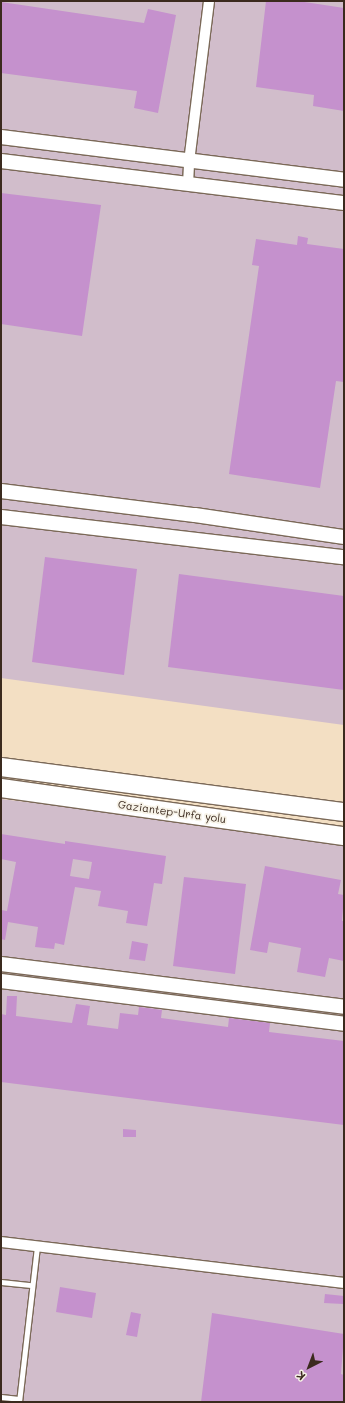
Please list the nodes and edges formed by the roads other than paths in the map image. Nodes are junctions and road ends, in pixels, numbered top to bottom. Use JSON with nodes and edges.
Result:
{"nodes":[{"id":1,"x":209,"y":1,"type":"edge"},
{"id":2,"x":1,"y":137,"type":"edge"},
{"id":3,"x":1,"y":161,"type":"edge"},
{"id":4,"x":188,"y":162,"type":"junction"},
{"id":5,"x":344,"y":180,"type":"edge"},
{"id":6,"x":188,"y":184,"type":"junction"},
{"id":7,"x":344,"y":203,"type":"edge"},
{"id":8,"x":1,"y":491,"type":"edge"},
{"id":9,"x":1,"y":517,"type":"edge"},
{"id":10,"x":344,"y":537,"type":"edge"},
{"id":11,"x":344,"y":558,"type":"edge"},
{"id":12,"x":1,"y":764,"type":"edge"},
{"id":13,"x":1,"y":767,"type":"edge"},
{"id":14,"x":31,"y":771,"type":"junction"},
{"id":15,"x":1,"y":788,"type":"edge"},
{"id":16,"x":344,"y":812,"type":"edge"},
{"id":17,"x":344,"y":836,"type":"edge"},
{"id":18,"x":1,"y":964,"type":"edge"},
{"id":19,"x":1,"y":981,"type":"edge"},
{"id":20,"x":344,"y":1007,"type":"edge"},
{"id":21,"x":344,"y":1024,"type":"edge"},
{"id":22,"x":1,"y":1242,"type":"edge"},
{"id":23,"x":37,"y":1247,"type":"junction"},
{"id":24,"x":1,"y":1282,"type":"edge"},
{"id":25,"x":344,"y":1283,"type":"edge"},
{"id":26,"x":32,"y":1285,"type":"junction"},
{"id":27,"x":1,"y":1397,"type":"edge"},
{"id":28,"x":19,"y":1400,"type":"edge"}],
"edges":[{"from":1,"to":4,"type":"street"},
{"from":2,"to":4,"type":"street"},
{"from":3,"to":6,"type":"street"},
{"from":4,"to":5,"type":"street"},
{"from":4,"to":6,"type":"street"},
{"from":6,"to":7,"type":"street"},
{"from":8,"to":10,"type":"street"},
{"from":9,"to":11,"type":"street"},
{"from":12,"to":14,"type":"street"},
{"from":13,"to":14,"type":"highway","name":"Gaziantep-Urfa yolu"},
{"from":14,"to":16,"type":"highway","name":"Gaziantep-Urfa yolu"},
{"from":15,"to":17,"type":"highway","name":"Gaziantep-Urfa yolu"},
{"from":18,"to":20,"type":"street"},
{"from":19,"to":21,"type":"street"},
{"from":22,"to":23,"type":"street"},
{"from":23,"to":25,"type":"street"},
{"from":23,"to":26,"type":"lane"},
{"from":24,"to":26,"type":"lane"},
{"from":26,"to":28,"type":"lane"},
{"from":27,"to":28,"type":"lane"}]}
